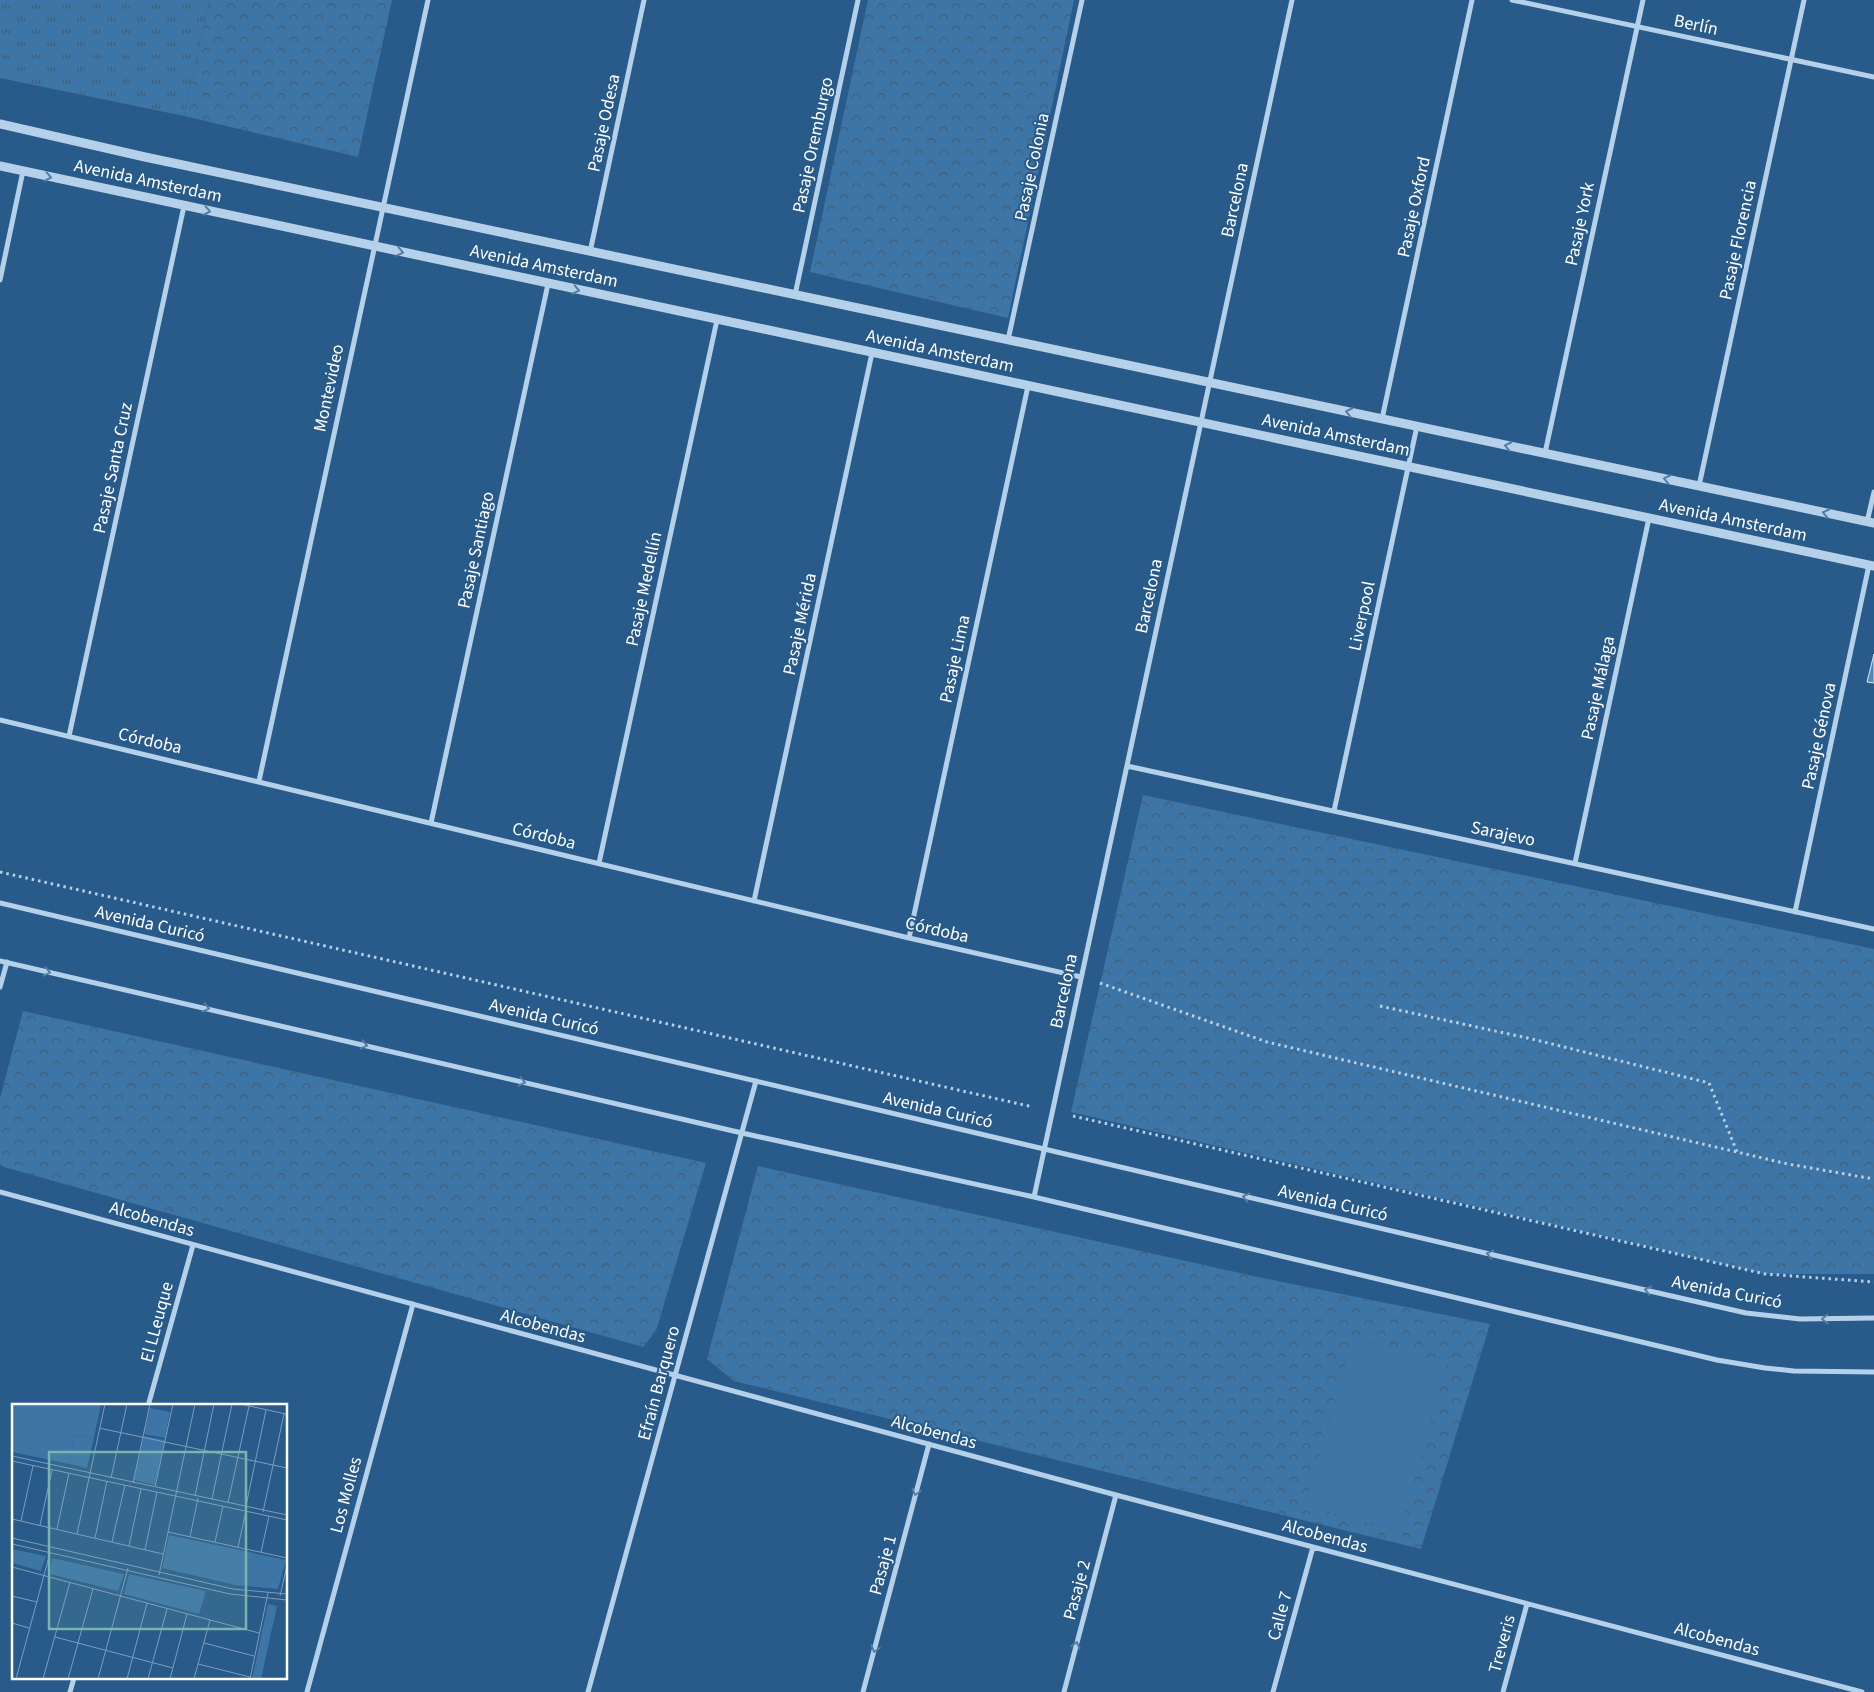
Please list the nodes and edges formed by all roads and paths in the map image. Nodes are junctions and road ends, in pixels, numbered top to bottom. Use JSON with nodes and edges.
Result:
{"nodes":[{"id":1,"x":428,"y":0,"type":"edge"},
{"id":2,"x":644,"y":0,"type":"edge"},
{"id":3,"x":858,"y":0,"type":"edge"},
{"id":4,"x":1082,"y":0,"type":"edge"},
{"id":5,"x":1292,"y":0,"type":"edge"},
{"id":6,"x":1472,"y":0,"type":"edge"},
{"id":7,"x":1512,"y":0,"type":"edge"},
{"id":8,"x":1643,"y":0,"type":"edge"},
{"id":9,"x":1804,"y":0,"type":"edge"},
{"id":10,"x":1637,"y":27,"type":"junction"},
{"id":11,"x":1791,"y":59,"type":"junction"},
{"id":12,"x":1874,"y":77,"type":"edge"},
{"id":13,"x":0,"y":124,"type":"edge"},
{"id":14,"x":0,"y":166,"type":"edge"},
{"id":15,"x":23,"y":171,"type":"junction"},
{"id":16,"x":184,"y":206,"type":"junction"},
{"id":17,"x":384,"y":208,"type":"junction"},
{"id":18,"x":374,"y":246,"type":"junction"},
{"id":19,"x":590,"y":252,"type":"junction"},
{"id":20,"x":0,"y":280,"type":"edge"},
{"id":21,"x":548,"y":284,"type":"junction"},
{"id":22,"x":795,"y":295,"type":"junction"},
{"id":23,"x":716,"y":320,"type":"junction"},
{"id":24,"x":1008,"y":340,"type":"junction"},
{"id":25,"x":872,"y":353,"type":"junction"},
{"id":26,"x":1209,"y":382,"type":"junction"},
{"id":27,"x":1028,"y":386,"type":"junction"},
{"id":28,"x":1382,"y":419,"type":"junction"},
{"id":29,"x":1201,"y":423,"type":"junction"},
{"id":30,"x":1417,"y":426,"type":"junction"},
{"id":31,"x":1545,"y":453,"type":"junction"},
{"id":32,"x":1408,"y":467,"type":"junction"},
{"id":33,"x":1699,"y":486,"type":"junction"},
{"id":34,"x":1874,"y":492,"type":"edge"},
{"id":35,"x":1649,"y":518,"type":"junction"},
{"id":36,"x":1871,"y":522,"type":"edge"},
{"id":37,"x":1872,"y":566,"type":"edge"},
{"id":38,"x":0,"y":720,"type":"edge"},
{"id":39,"x":69,"y":736,"type":"junction"},
{"id":40,"x":1127,"y":766,"type":"junction"},
{"id":41,"x":259,"y":782,"type":"junction"},
{"id":42,"x":1334,"y":811,"type":"junction"},
{"id":43,"x":431,"y":823,"type":"junction"},
{"id":44,"x":599,"y":863,"type":"junction"},
{"id":45,"x":1575,"y":863,"type":"junction"},
{"id":46,"x":0,"y":872,"type":"edge"},
{"id":47,"x":754,"y":901,"type":"junction"},
{"id":48,"x":0,"y":903,"type":"edge"},
{"id":49,"x":1795,"y":912,"type":"junction"},
{"id":50,"x":1874,"y":929,"type":"edge"},
{"id":51,"x":909,"y":938,"type":"junction"},
{"id":52,"x":0,"y":960,"type":"edge"},
{"id":53,"x":7,"y":962,"type":"junction"},
{"id":54,"x":1082,"y":977,"type":"junction"},
{"id":55,"x":0,"y":987,"type":"edge"},
{"id":56,"x":1380,"y":1006,"type":"dead end"},
{"id":57,"x":756,"y":1081,"type":"junction"},
{"id":58,"x":1052,"y":1112,"type":"junction"},
{"id":59,"x":742,"y":1133,"type":"junction"},
{"id":60,"x":1045,"y":1149,"type":"junction"},
{"id":61,"x":1737,"y":1153,"type":"junction"},
{"id":62,"x":1874,"y":1179,"type":"edge"},
{"id":63,"x":0,"y":1192,"type":"edge"},
{"id":64,"x":1034,"y":1197,"type":"junction"},
{"id":65,"x":193,"y":1244,"type":"junction"},
{"id":66,"x":1874,"y":1282,"type":"edge"},
{"id":67,"x":413,"y":1304,"type":"junction"},
{"id":68,"x":1874,"y":1318,"type":"edge"},
{"id":69,"x":1874,"y":1372,"type":"edge"},
{"id":70,"x":675,"y":1376,"type":"junction"},
{"id":71,"x":149,"y":1404,"type":"edge"},
{"id":72,"x":929,"y":1444,"type":"junction"},
{"id":73,"x":1116,"y":1495,"type":"junction"},
{"id":74,"x":1312,"y":1547,"type":"junction"},
{"id":75,"x":1527,"y":1604,"type":"junction"},
{"id":76,"x":307,"y":1692,"type":"edge"},
{"id":77,"x":588,"y":1692,"type":"edge"},
{"id":78,"x":863,"y":1692,"type":"edge"},
{"id":79,"x":1064,"y":1692,"type":"edge"},
{"id":80,"x":1274,"y":1692,"type":"edge"},
{"id":81,"x":1503,"y":1692,"type":"edge"},
{"id":82,"x":1862,"y":1692,"type":"edge"}],
"edges":[{"from":1,"to":17,"type":"street","name":"Montevideo"},
{"from":2,"to":19,"type":"street","name":"Pasaje Odesa"},
{"from":3,"to":22,"type":"street","name":"Pasaje Oremburgo"},
{"from":4,"to":24,"type":"street","name":"Pasaje Colonia"},
{"from":5,"to":26,"type":"street","name":"Barcelona"},
{"from":6,"to":28,"type":"street","name":"Pasaje Oxford"},
{"from":7,"to":10,"type":"street","name":"Berlín"},
{"from":8,"to":10,"type":"street","name":"Pasaje York"},
{"from":9,"to":11,"type":"street","name":"Pasaje Florencia"},
{"from":10,"to":11,"type":"street","name":"Berlín"},
{"from":10,"to":31,"type":"street","name":"Pasaje York"},
{"from":11,"to":12,"type":"street","name":"Berlín"},
{"from":11,"to":33,"type":"street","name":"Pasaje Florencia"},
{"from":13,"to":17,"type":"street","name":"Avenida Amsterdam"},
{"from":14,"to":15,"type":"street","name":"Avenida Amsterdam"},
{"from":15,"to":16,"type":"street","name":"Avenida Amsterdam","one_way":true},
{"from":15,"to":20,"type":"street"},
{"from":16,"to":18,"type":"street","name":"Avenida Amsterdam","one_way":true},
{"from":16,"to":39,"type":"street","name":"Pasaje Santa Cruz"},
{"from":17,"to":18,"type":"street","name":"Montevideo"},
{"from":17,"to":19,"type":"street","name":"Avenida Amsterdam"},
{"from":18,"to":21,"type":"street","name":"Avenida Amsterdam","one_way":true},
{"from":18,"to":41,"type":"street","name":"Montevideo"},
{"from":19,"to":22,"type":"street","name":"Avenida Amsterdam"},
{"from":21,"to":23,"type":"street","name":"Avenida Amsterdam","one_way":true},
{"from":21,"to":43,"type":"street","name":"Pasaje Santiago"},
{"from":22,"to":24,"type":"street","name":"Avenida Amsterdam"},
{"from":23,"to":25,"type":"street","name":"Avenida Amsterdam"},
{"from":23,"to":44,"type":"street","name":"Pasaje Medellín"},
{"from":24,"to":26,"type":"street","name":"Avenida Amsterdam"},
{"from":25,"to":27,"type":"street","name":"Avenida Amsterdam"},
{"from":25,"to":47,"type":"street","name":"Pasaje Mérida"},
{"from":28,"to":26,"type":"street","name":"Avenida Amsterdam","one_way":true},
{"from":26,"to":29,"type":"street","name":"Barcelona"},
{"from":27,"to":29,"type":"street","name":"Avenida Amsterdam"},
{"from":27,"to":51,"type":"street","name":"Pasaje Lima"},
{"from":28,"to":30,"type":"street","name":"Avenida Amsterdam"},
{"from":29,"to":32,"type":"street","name":"Avenida Amsterdam"},
{"from":29,"to":40,"type":"street","name":"Barcelona"},
{"from":31,"to":30,"type":"street","name":"Avenida Amsterdam","one_way":true},
{"from":30,"to":32,"type":"street","name":"Liverpool"},
{"from":33,"to":31,"type":"street","name":"Avenida Amsterdam","one_way":true},
{"from":32,"to":35,"type":"street","name":"Avenida Amsterdam"},
{"from":32,"to":42,"type":"street","name":"Liverpool"},
{"from":36,"to":33,"type":"street","name":"Avenida Amsterdam","one_way":true},
{"from":34,"to":36,"type":"street"},
{"from":35,"to":37,"type":"street","name":"Avenida Amsterdam"},
{"from":35,"to":45,"type":"street","name":"Pasaje Málaga"},
{"from":37,"to":49,"type":"street","name":"Pasaje Génova"},
{"from":38,"to":39,"type":"street","name":"Córdoba"},
{"from":39,"to":41,"type":"street","name":"Córdoba"},
{"from":40,"to":42,"type":"street","name":"Sarajevo"},
{"from":40,"to":54,"type":"street","name":"Barcelona"},
{"from":41,"to":43,"type":"street","name":"Córdoba"},
{"from":42,"to":45,"type":"street","name":"Sarajevo"},
{"from":43,"to":44,"type":"street","name":"Córdoba"},
{"from":44,"to":47,"type":"street","name":"Córdoba"},
{"from":45,"to":49,"type":"street","name":"Sarajevo"},
{"from":46,"to":58,"type":"path"},
{"from":47,"to":51,"type":"street","name":"Córdoba"},
{"from":48,"to":57,"type":"street","name":"Avenida Curicó"},
{"from":49,"to":50,"type":"street","name":"Sarajevo"},
{"from":51,"to":54,"type":"street","name":"Córdoba"},
{"from":52,"to":53,"type":"street"},
{"from":53,"to":55,"type":"street"},
{"from":53,"to":59,"type":"street","one_way":true},
{"from":54,"to":58,"type":"street","name":"Barcelona"},
{"from":54,"to":61,"type":"path"},
{"from":56,"to":61,"type":"path"},
{"from":57,"to":59,"type":"street","name":"Efraín Barquero"},
{"from":57,"to":60,"type":"street","name":"Avenida Curicó"},
{"from":58,"to":60,"type":"street","name":"Barcelona"},
{"from":58,"to":66,"type":"path"},
{"from":59,"to":64,"type":"street"},
{"from":59,"to":70,"type":"street","name":"Efraín Barquero"},
{"from":60,"to":64,"type":"street","name":"Barcelona"},
{"from":68,"to":60,"type":"street","name":"Avenida Curicó","one_way":true},
{"from":61,"to":62,"type":"path"},
{"from":63,"to":65,"type":"street","name":"Alcobendas"},
{"from":64,"to":69,"type":"street"},
{"from":65,"to":67,"type":"street","name":"Alcobendas"},
{"from":65,"to":71,"type":"street","name":"El LLeuque"},
{"from":67,"to":70,"type":"street","name":"Alcobendas"},
{"from":67,"to":76,"type":"street","name":"Los Molles"},
{"from":70,"to":72,"type":"street","name":"Alcobendas"},
{"from":70,"to":77,"type":"street","name":"Efraín Barquero"},
{"from":72,"to":73,"type":"street","name":"Alcobendas"},
{"from":72,"to":78,"type":"street","name":"Pasaje 1","one_way":true},
{"from":73,"to":74,"type":"street","name":"Alcobendas"},
{"from":79,"to":73,"type":"street","name":"Pasaje 2","one_way":true},
{"from":74,"to":75,"type":"street","name":"Alcobendas"},
{"from":74,"to":80,"type":"street","name":"Calle 7"},
{"from":75,"to":81,"type":"street","name":"Treveris"},
{"from":75,"to":82,"type":"street","name":"Alcobendas"}]}
